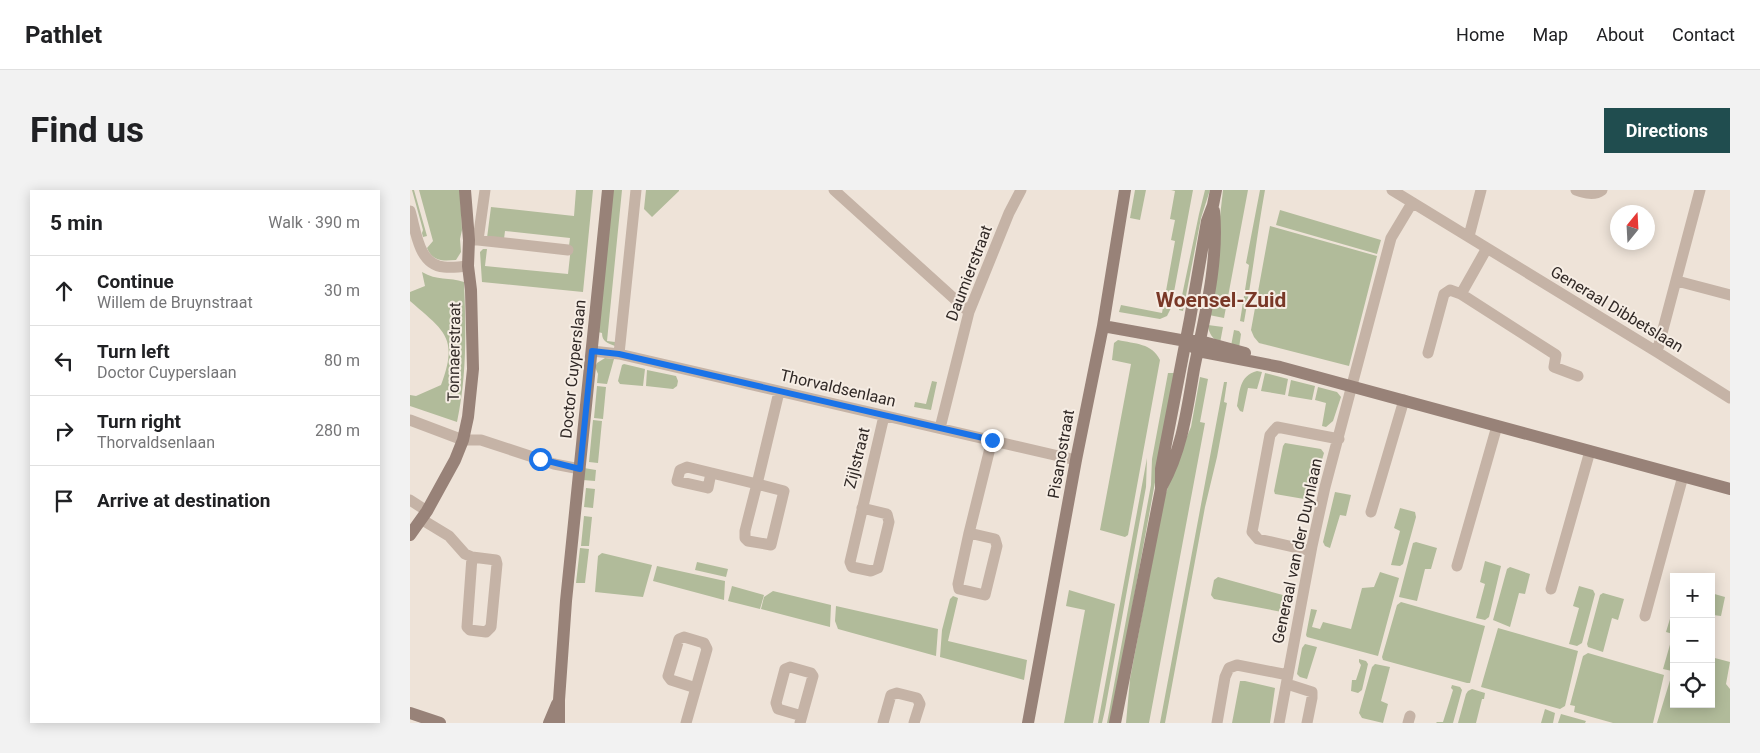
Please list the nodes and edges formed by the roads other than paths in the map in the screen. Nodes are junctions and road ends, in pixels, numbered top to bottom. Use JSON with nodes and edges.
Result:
{"nodes":[{"id":1,"x":465,"y":190,"type":"edge"},
{"id":2,"x":485,"y":190,"type":"edge"},
{"id":3,"x":608,"y":190,"type":"edge"},
{"id":4,"x":636,"y":190,"type":"edge"},
{"id":5,"x":834,"y":190,"type":"edge"},
{"id":6,"x":1021,"y":190,"type":"edge"},
{"id":7,"x":1125,"y":190,"type":"edge"},
{"id":8,"x":1216,"y":190,"type":"edge"},
{"id":9,"x":1392,"y":190,"type":"edge"},
{"id":10,"x":1481,"y":190,"type":"edge"},
{"id":11,"x":1576,"y":190,"type":"edge"},
{"id":12,"x":1602,"y":190,"type":"edge"},
{"id":13,"x":1700,"y":190,"type":"edge"},
{"id":14,"x":1412,"y":203,"type":"junction"},
{"id":15,"x":1213,"y":205,"type":"junction"},
{"id":16,"x":410,"y":211,"type":"edge"},
{"id":17,"x":1469,"y":236,"type":"junction"},
{"id":18,"x":473,"y":240,"type":"junction"},
{"id":19,"x":1487,"y":248,"type":"junction"},
{"id":20,"x":568,"y":250,"type":"dead end"},
{"id":21,"x":468,"y":266,"type":"junction"},
{"id":22,"x":1677,"y":281,"type":"junction"},
{"id":23,"x":1461,"y":294,"type":"junction"},
{"id":24,"x":1730,"y":295,"type":"edge"},
{"id":25,"x":969,"y":312,"type":"junction"},
{"id":26,"x":1103,"y":326,"type":"junction"},
{"id":27,"x":1186,"y":341,"type":"junction"},
{"id":28,"x":1199,"y":346,"type":"junction"},
{"id":29,"x":592,"y":351,"type":"junction"},
{"id":30,"x":1657,"y":352,"type":"junction"},
{"id":31,"x":1428,"y":353,"type":"dead end"},
{"id":32,"x":619,"y":354,"type":"junction"},
{"id":33,"x":1578,"y":376,"type":"dead end"},
{"id":34,"x":1352,"y":387,"type":"junction"},
{"id":35,"x":779,"y":392,"type":"junction"},
{"id":36,"x":1730,"y":398,"type":"edge"},
{"id":37,"x":1404,"y":400,"type":"junction"},
{"id":38,"x":884,"y":416,"type":"junction"},
{"id":39,"x":410,"y":420,"type":"edge"},
{"id":40,"x":1496,"y":426,"type":"junction"},
{"id":41,"x":940,"y":428,"type":"junction"},
{"id":42,"x":1339,"y":439,"type":"junction"},
{"id":43,"x":463,"y":440,"type":"junction"},
{"id":44,"x":992,"y":440,"type":"junction"},
{"id":45,"x":1590,"y":451,"type":"junction"},
{"id":46,"x":1076,"y":460,"type":"junction"},
{"id":47,"x":580,"y":469,"type":"junction"},
{"id":48,"x":711,"y":473,"type":"dead end"},
{"id":49,"x":1683,"y":476,"type":"junction"},
{"id":50,"x":757,"y":484,"type":"junction"},
{"id":51,"x":1161,"y":489,"type":"junction"},
{"id":52,"x":1730,"y":489,"type":"edge"},
{"id":53,"x":410,"y":500,"type":"edge"},
{"id":54,"x":862,"y":508,"type":"junction"},
{"id":55,"x":1372,"y":512,"type":"dead end"},
{"id":56,"x":424,"y":515,"type":"junction"},
{"id":57,"x":969,"y":533,"type":"junction"},
{"id":58,"x":410,"y":535,"type":"edge"},
{"id":59,"x":1311,"y":551,"type":"junction"},
{"id":60,"x":472,"y":557,"type":"junction"},
{"id":61,"x":1457,"y":566,"type":"dead end"},
{"id":62,"x":1551,"y":590,"type":"dead end"},
{"id":63,"x":1645,"y":616,"type":"dead end"},
{"id":64,"x":1287,"y":679,"type":"junction"},
{"id":65,"x":696,"y":688,"type":"junction"},
{"id":66,"x":1121,"y":698,"type":"junction"},
{"id":67,"x":559,"y":700,"type":"junction"},
{"id":68,"x":410,"y":713,"type":"edge"},
{"id":69,"x":440,"y":723,"type":"edge"},
{"id":70,"x":549,"y":723,"type":"edge"},
{"id":71,"x":559,"y":723,"type":"edge"},
{"id":72,"x":686,"y":723,"type":"edge"},
{"id":73,"x":883,"y":723,"type":"edge"},
{"id":74,"x":914,"y":723,"type":"edge"},
{"id":75,"x":1028,"y":723,"type":"edge"},
{"id":76,"x":1115,"y":723,"type":"edge"},
{"id":77,"x":1121,"y":723,"type":"edge"},
{"id":78,"x":1217,"y":723,"type":"edge"},
{"id":79,"x":1279,"y":723,"type":"edge"},
{"id":80,"x":1306,"y":723,"type":"edge"}],
"edges":[{"from":1,"to":18,"type":"street","name":"Tonnaerstraat"},
{"from":2,"to":18,"type":"street"},
{"from":3,"to":29,"type":"street","name":"Doctor Cuyperslaan"},
{"from":4,"to":32,"type":"street"},
{"from":5,"to":25,"type":"street"},
{"from":6,"to":25,"type":"street","name":"Daumierstraat"},
{"from":7,"to":26,"type":"street","name":"Pisanostraat"},
{"from":8,"to":15,"type":"street"},
{"from":9,"to":14,"type":"street","name":"Generaal Dibbetslaan"},
{"from":10,"to":17,"type":"street"},
{"from":11,"to":12,"type":"street"},
{"from":13,"to":22,"type":"street"},
{"from":14,"to":17,"type":"street","name":"Generaal Dibbetslaan"},
{"from":14,"to":34,"type":"street","name":"Generaal van der Duynlaan"},
{"from":15,"to":27,"type":"street"},
{"from":15,"to":28,"type":"street"},
{"from":16,"to":21,"type":"street"},
{"from":17,"to":19,"type":"street","name":"Generaal Dibbetslaan"},
{"from":18,"to":20,"type":"street"},
{"from":18,"to":21,"type":"street","name":"Tonnaerstraat"},
{"from":19,"to":23,"type":"street"},
{"from":19,"to":30,"type":"street","name":"Generaal Dibbetslaan"},
{"from":21,"to":43,"type":"street","name":"Tonnaerstraat"},
{"from":22,"to":24,"type":"street"},
{"from":22,"to":30,"type":"street"},
{"from":23,"to":31,"type":"street"},
{"from":23,"to":33,"type":"street"},
{"from":25,"to":41,"type":"street","name":"Daumierstraat"},
{"from":26,"to":27,"type":"street"},
{"from":26,"to":46,"type":"street","name":"Pisanostraat"},
{"from":27,"to":28,"type":"street"},
{"from":27,"to":51,"type":"street"},
{"from":28,"to":34,"type":"street"},
{"from":28,"to":51,"type":"street"},
{"from":29,"to":32,"type":"street","name":"Thorvaldsenlaan"},
{"from":29,"to":47,"type":"street","name":"Doctor Cuyperslaan"},
{"from":30,"to":36,"type":"street","name":"Generaal Dibbetslaan"},
{"from":32,"to":35,"type":"street","name":"Thorvaldsenlaan"},
{"from":34,"to":37,"type":"street"},
{"from":34,"to":42,"type":"street","name":"Generaal van der Duynlaan"},
{"from":35,"to":38,"type":"street","name":"Thorvaldsenlaan"},
{"from":35,"to":50,"type":"street"},
{"from":37,"to":40,"type":"street"},
{"from":37,"to":55,"type":"street"},
{"from":38,"to":41,"type":"street","name":"Thorvaldsenlaan"},
{"from":38,"to":54,"type":"street","name":"Zijlstraat"},
{"from":39,"to":43,"type":"street"},
{"from":40,"to":45,"type":"street"},
{"from":40,"to":61,"type":"street"},
{"from":41,"to":44,"type":"street","name":"Thorvaldsenlaan"},
{"from":42,"to":59,"type":"street","name":"Generaal van der Duynlaan"},
{"from":42,"to":59,"type":"street"},
{"from":43,"to":47,"type":"street"},
{"from":43,"to":56,"type":"street","name":"Tonnaerstraat"},
{"from":44,"to":46,"type":"street","name":"Thorvaldsenlaan"},
{"from":44,"to":57,"type":"street"},
{"from":45,"to":49,"type":"street"},
{"from":45,"to":62,"type":"street"},
{"from":46,"to":75,"type":"street","name":"Pisanostraat"},
{"from":47,"to":67,"type":"street","name":"Doctor Cuyperslaan"},
{"from":48,"to":50,"type":"street"},
{"from":49,"to":52,"type":"street"},
{"from":49,"to":63,"type":"street"},
{"from":50,"to":50,"type":"street"},
{"from":51,"to":66,"type":"street"},
{"from":53,"to":56,"type":"street"},
{"from":54,"to":54,"type":"street","name":"Zijlstraat"},
{"from":56,"to":58,"type":"street","name":"Tonnaerstraat"},
{"from":56,"to":60,"type":"street"},
{"from":57,"to":57,"type":"street"},
{"from":59,"to":64,"type":"street","name":"Generaal van der Duynlaan"},
{"from":60,"to":60,"type":"street"},
{"from":64,"to":78,"type":"street"},
{"from":64,"to":79,"type":"street","name":"Generaal van der Duynlaan"},
{"from":64,"to":80,"type":"street"},
{"from":65,"to":65,"type":"street"},
{"from":65,"to":72,"type":"street"},
{"from":66,"to":76,"type":"street"},
{"from":66,"to":77,"type":"street"},
{"from":67,"to":70,"type":"street","name":"Doctor Cuyperslaan"},
{"from":67,"to":71,"type":"street","name":"Doctor Cuyperslaan"},
{"from":68,"to":69,"type":"street"},
{"from":73,"to":74,"type":"street"}]}
